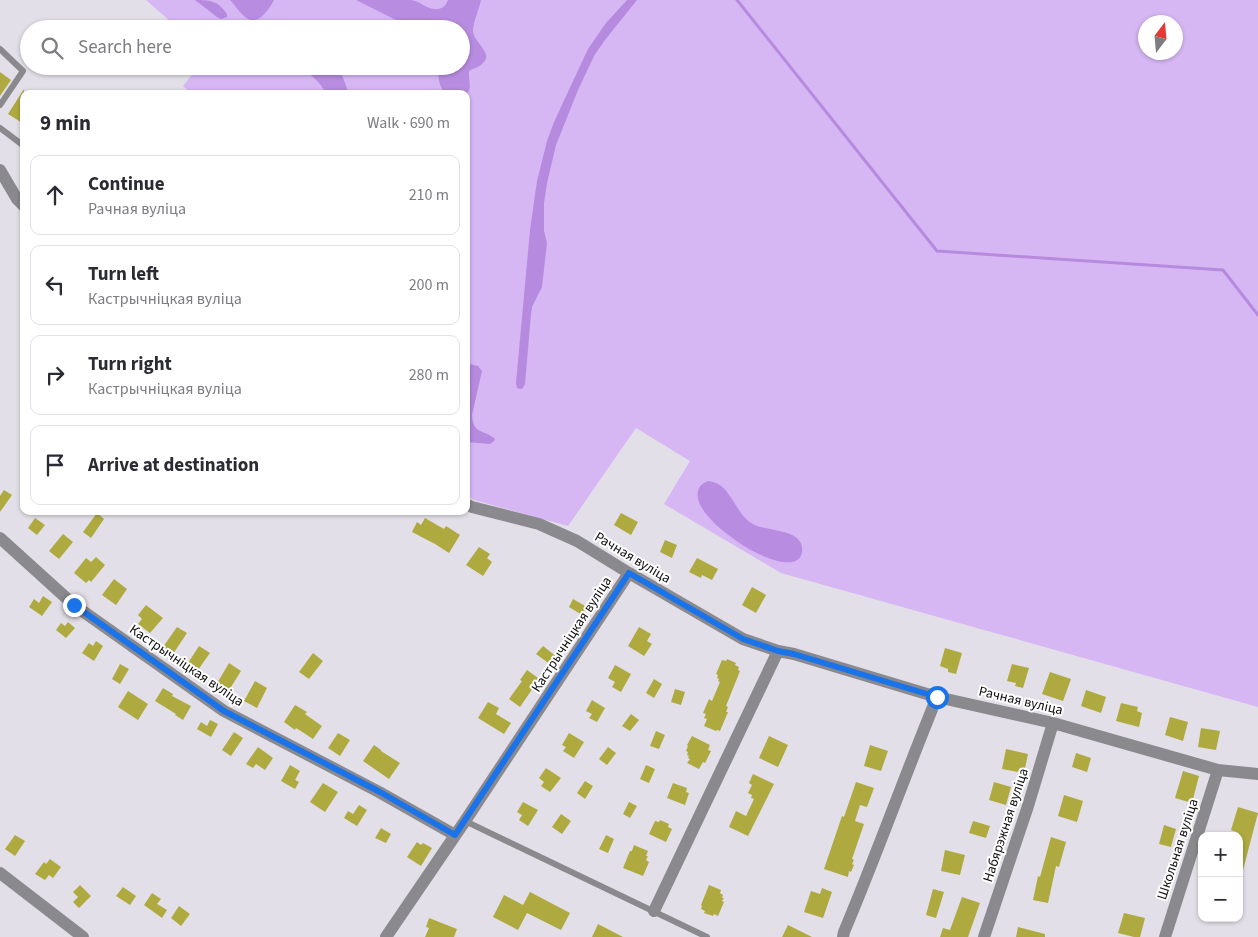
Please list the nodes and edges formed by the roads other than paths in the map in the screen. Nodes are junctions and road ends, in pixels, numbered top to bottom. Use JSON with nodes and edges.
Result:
{"nodes":[{"id":1,"x":0,"y":49,"type":"edge"},
{"id":2,"x":20,"y":68,"type":"edge"},
{"id":3,"x":20,"y":75,"type":"edge"},
{"id":4,"x":0,"y":105,"type":"edge"},
{"id":5,"x":0,"y":128,"type":"edge"},
{"id":6,"x":20,"y":143,"type":"edge"},
{"id":7,"x":0,"y":170,"type":"edge"},
{"id":8,"x":20,"y":202,"type":"edge"},
{"id":9,"x":470,"y":506,"type":"edge"},
{"id":10,"x":0,"y":538,"type":"edge"},
{"id":11,"x":629,"y":573,"type":"junction"},
{"id":12,"x":778,"y":651,"type":"junction"},
{"id":13,"x":937,"y":697,"type":"junction"},
{"id":14,"x":1054,"y":723,"type":"junction"},
{"id":15,"x":1218,"y":770,"type":"junction"},
{"id":16,"x":1258,"y":774,"type":"edge"},
{"id":17,"x":465,"y":821,"type":"junction"},
{"id":18,"x":455,"y":835,"type":"junction"},
{"id":19,"x":0,"y":873,"type":"edge"},
{"id":20,"x":654,"y":911,"type":"junction"},
{"id":21,"x":83,"y":937,"type":"edge"},
{"id":22,"x":386,"y":937,"type":"edge"},
{"id":23,"x":707,"y":937,"type":"edge"},
{"id":24,"x":843,"y":937,"type":"edge"},
{"id":25,"x":984,"y":937,"type":"edge"},
{"id":26,"x":1165,"y":937,"type":"edge"}],
"edges":[{"from":1,"to":2,"type":"lane"},
{"from":3,"to":4,"type":"lane"},
{"from":5,"to":6,"type":"lane"},
{"from":7,"to":8,"type":"street"},
{"from":9,"to":11,"type":"street","name":"Рачная вуліца"},
{"from":10,"to":18,"type":"street","name":"Кастрычніцкая вуліца"},
{"from":11,"to":12,"type":"street","name":"Рачная вуліца"},
{"from":11,"to":17,"type":"street","name":"Кастрычніцкая вуліца"},
{"from":12,"to":13,"type":"street","name":"Рачная вуліца"},
{"from":12,"to":20,"type":"street"},
{"from":13,"to":14,"type":"street","name":"Рачная вуліца"},
{"from":13,"to":24,"type":"street"},
{"from":14,"to":15,"type":"street","name":"Рачная вуліца"},
{"from":14,"to":25,"type":"street","name":"Набярэжная вуліца"},
{"from":15,"to":16,"type":"street","name":"Рачная вуліца"},
{"from":15,"to":26,"type":"street","name":"Школьная вуліца"},
{"from":17,"to":18,"type":"street","name":"Кастрычніцкая вуліца"},
{"from":17,"to":20,"type":"lane"},
{"from":18,"to":22,"type":"street","name":"Кастрычніцкая вуліца"},
{"from":19,"to":21,"type":"street"},
{"from":20,"to":23,"type":"lane"}]}
